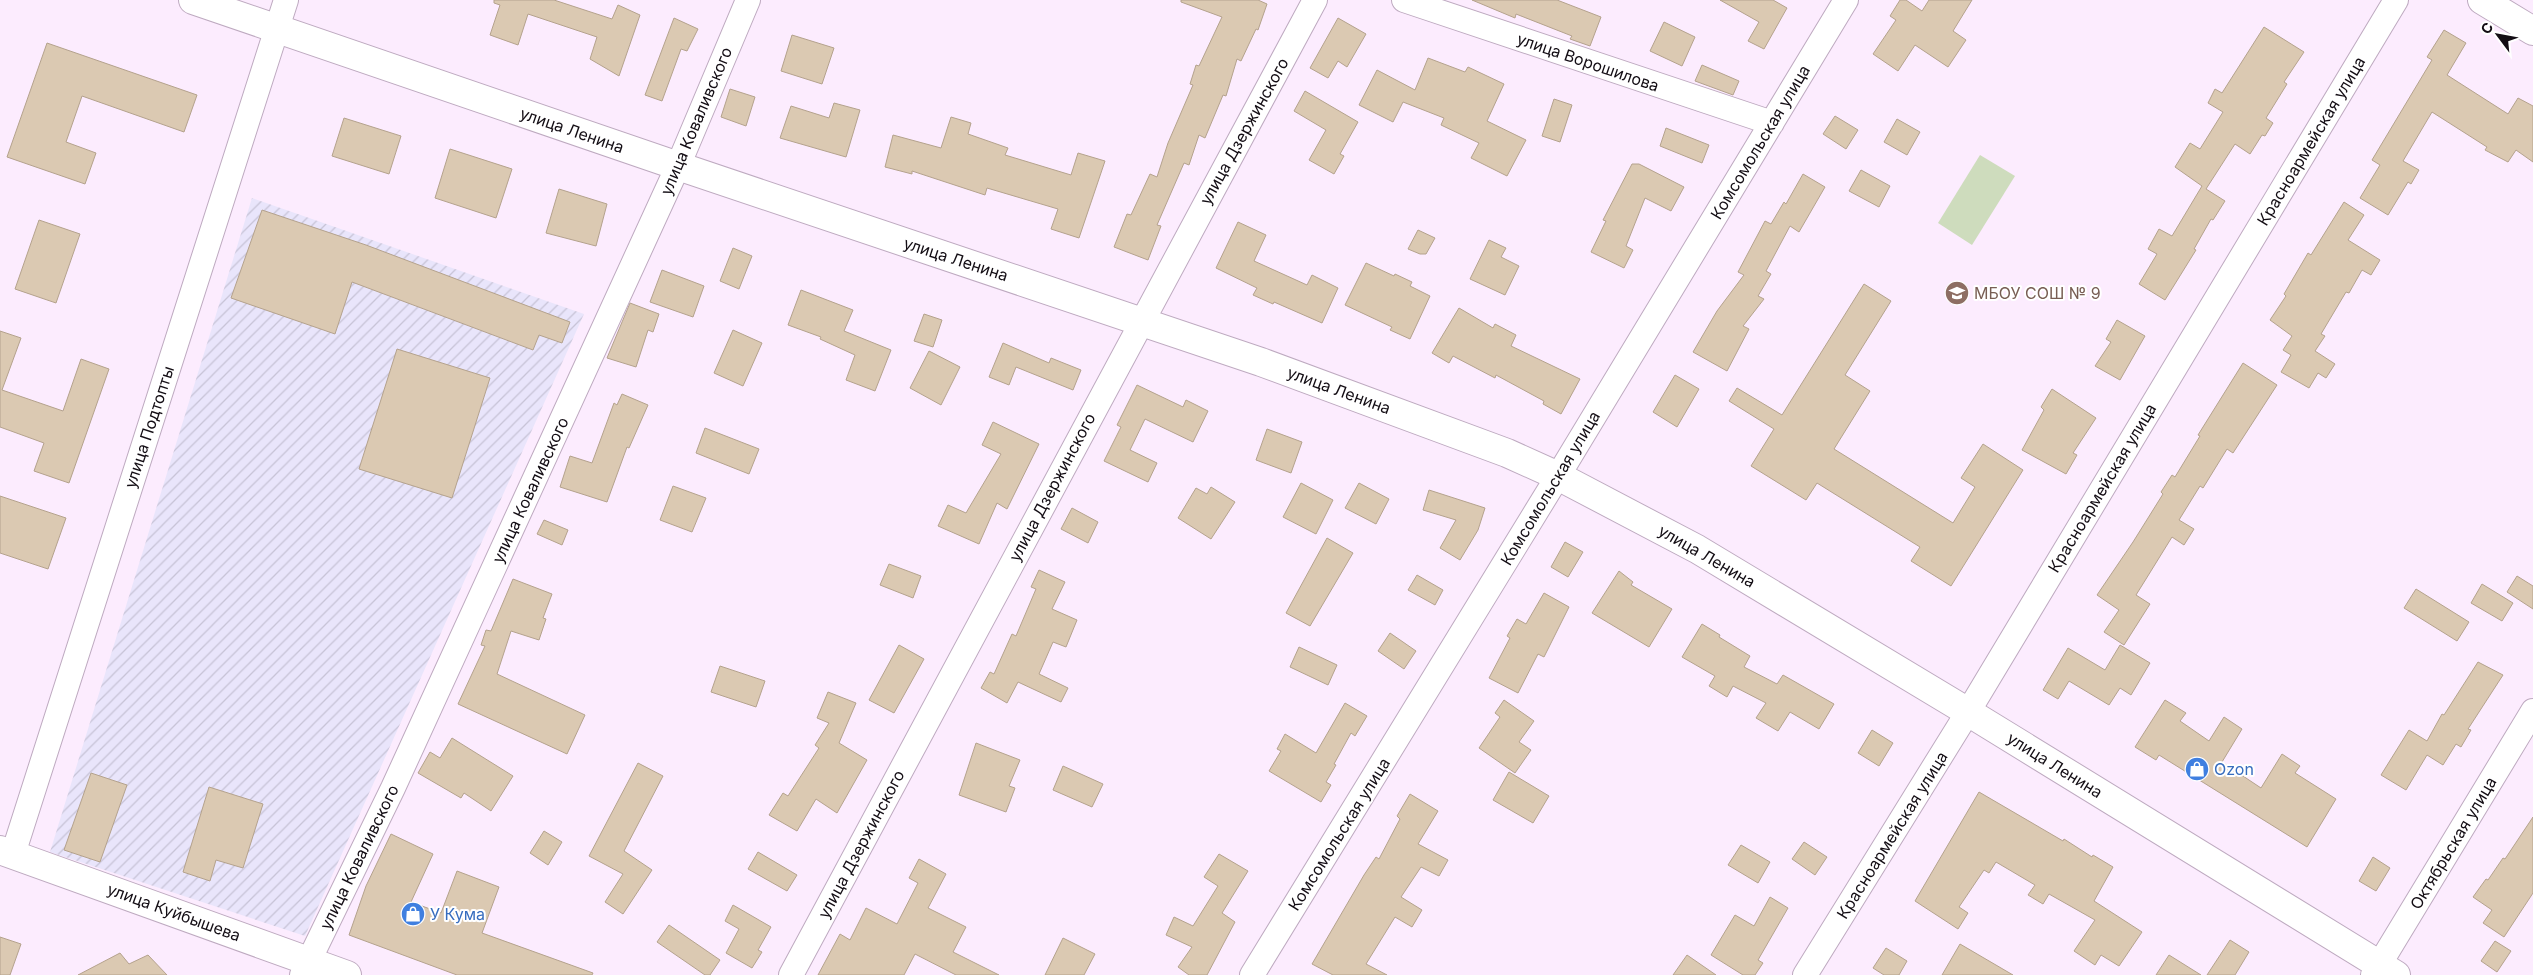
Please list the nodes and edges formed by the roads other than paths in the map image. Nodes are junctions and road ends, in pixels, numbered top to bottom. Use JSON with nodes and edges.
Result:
{"nodes":[{"id":1,"x":193,"y":0,"type":"edge"},
{"id":2,"x":286,"y":0,"type":"edge"},
{"id":3,"x":748,"y":0,"type":"edge"},
{"id":4,"x":1315,"y":0,"type":"edge"},
{"id":5,"x":1404,"y":0,"type":"edge"},
{"id":6,"x":1845,"y":0,"type":"edge"},
{"id":7,"x":2396,"y":0,"type":"edge"},
{"id":8,"x":2482,"y":0,"type":"edge"},
{"id":9,"x":277,"y":28,"type":"junction"},
{"id":10,"x":2533,"y":31,"type":"edge"},
{"id":11,"x":1772,"y":123,"type":"junction"},
{"id":12,"x":678,"y":166,"type":"junction"},
{"id":13,"x":1141,"y":321,"type":"junction"},
{"id":14,"x":1558,"y":476,"type":"junction"},
{"id":15,"x":2533,"y":711,"type":"edge"},
{"id":16,"x":1968,"y":712,"type":"junction"},
{"id":17,"x":6,"y":852,"type":"edge"},
{"id":18,"x":306,"y":968,"type":"edge"},
{"id":19,"x":2383,"y":972,"type":"edge"},
{"id":20,"x":347,"y":975,"type":"edge"},
{"id":21,"x":791,"y":975,"type":"edge"},
{"id":22,"x":1252,"y":975,"type":"edge"},
{"id":23,"x":1805,"y":975,"type":"edge"}],
"edges":[{"from":1,"to":9,"type":"street","name":"улица Ленина"},
{"from":2,"to":9,"type":"street","name":"улица Подтопты"},
{"from":3,"to":12,"type":"street","name":"улица Коваливского"},
{"from":4,"to":13,"type":"street","name":"улица Дзержинского"},
{"from":5,"to":11,"type":"street","name":"улица Ворошилова"},
{"from":6,"to":11,"type":"street","name":"Комсомольская улица"},
{"from":7,"to":16,"type":"street","name":"Красноармейская улица"},
{"from":8,"to":10,"type":"street"},
{"from":9,"to":12,"type":"street","name":"улица Ленина"},
{"from":9,"to":17,"type":"street","name":"улица Подтопты"},
{"from":11,"to":14,"type":"street","name":"Комсомольская улица"},
{"from":12,"to":13,"type":"street","name":"улица Ленина"},
{"from":12,"to":18,"type":"street","name":"улица Коваливского"},
{"from":13,"to":14,"type":"street","name":"улица Ленина"},
{"from":13,"to":21,"type":"street","name":"улица Дзержинского"},
{"from":14,"to":16,"type":"street","name":"улица Ленина"},
{"from":14,"to":22,"type":"street","name":"Комсомольская улица"},
{"from":15,"to":19,"type":"street","name":"Октябрьская улица"},
{"from":16,"to":19,"type":"street","name":"улица Ленина"},
{"from":16,"to":23,"type":"street","name":"Красноармейская улица"},
{"from":17,"to":18,"type":"street","name":"улица Куйбышева"},
{"from":18,"to":20,"type":"street","name":"улица Куйбышева"}]}
